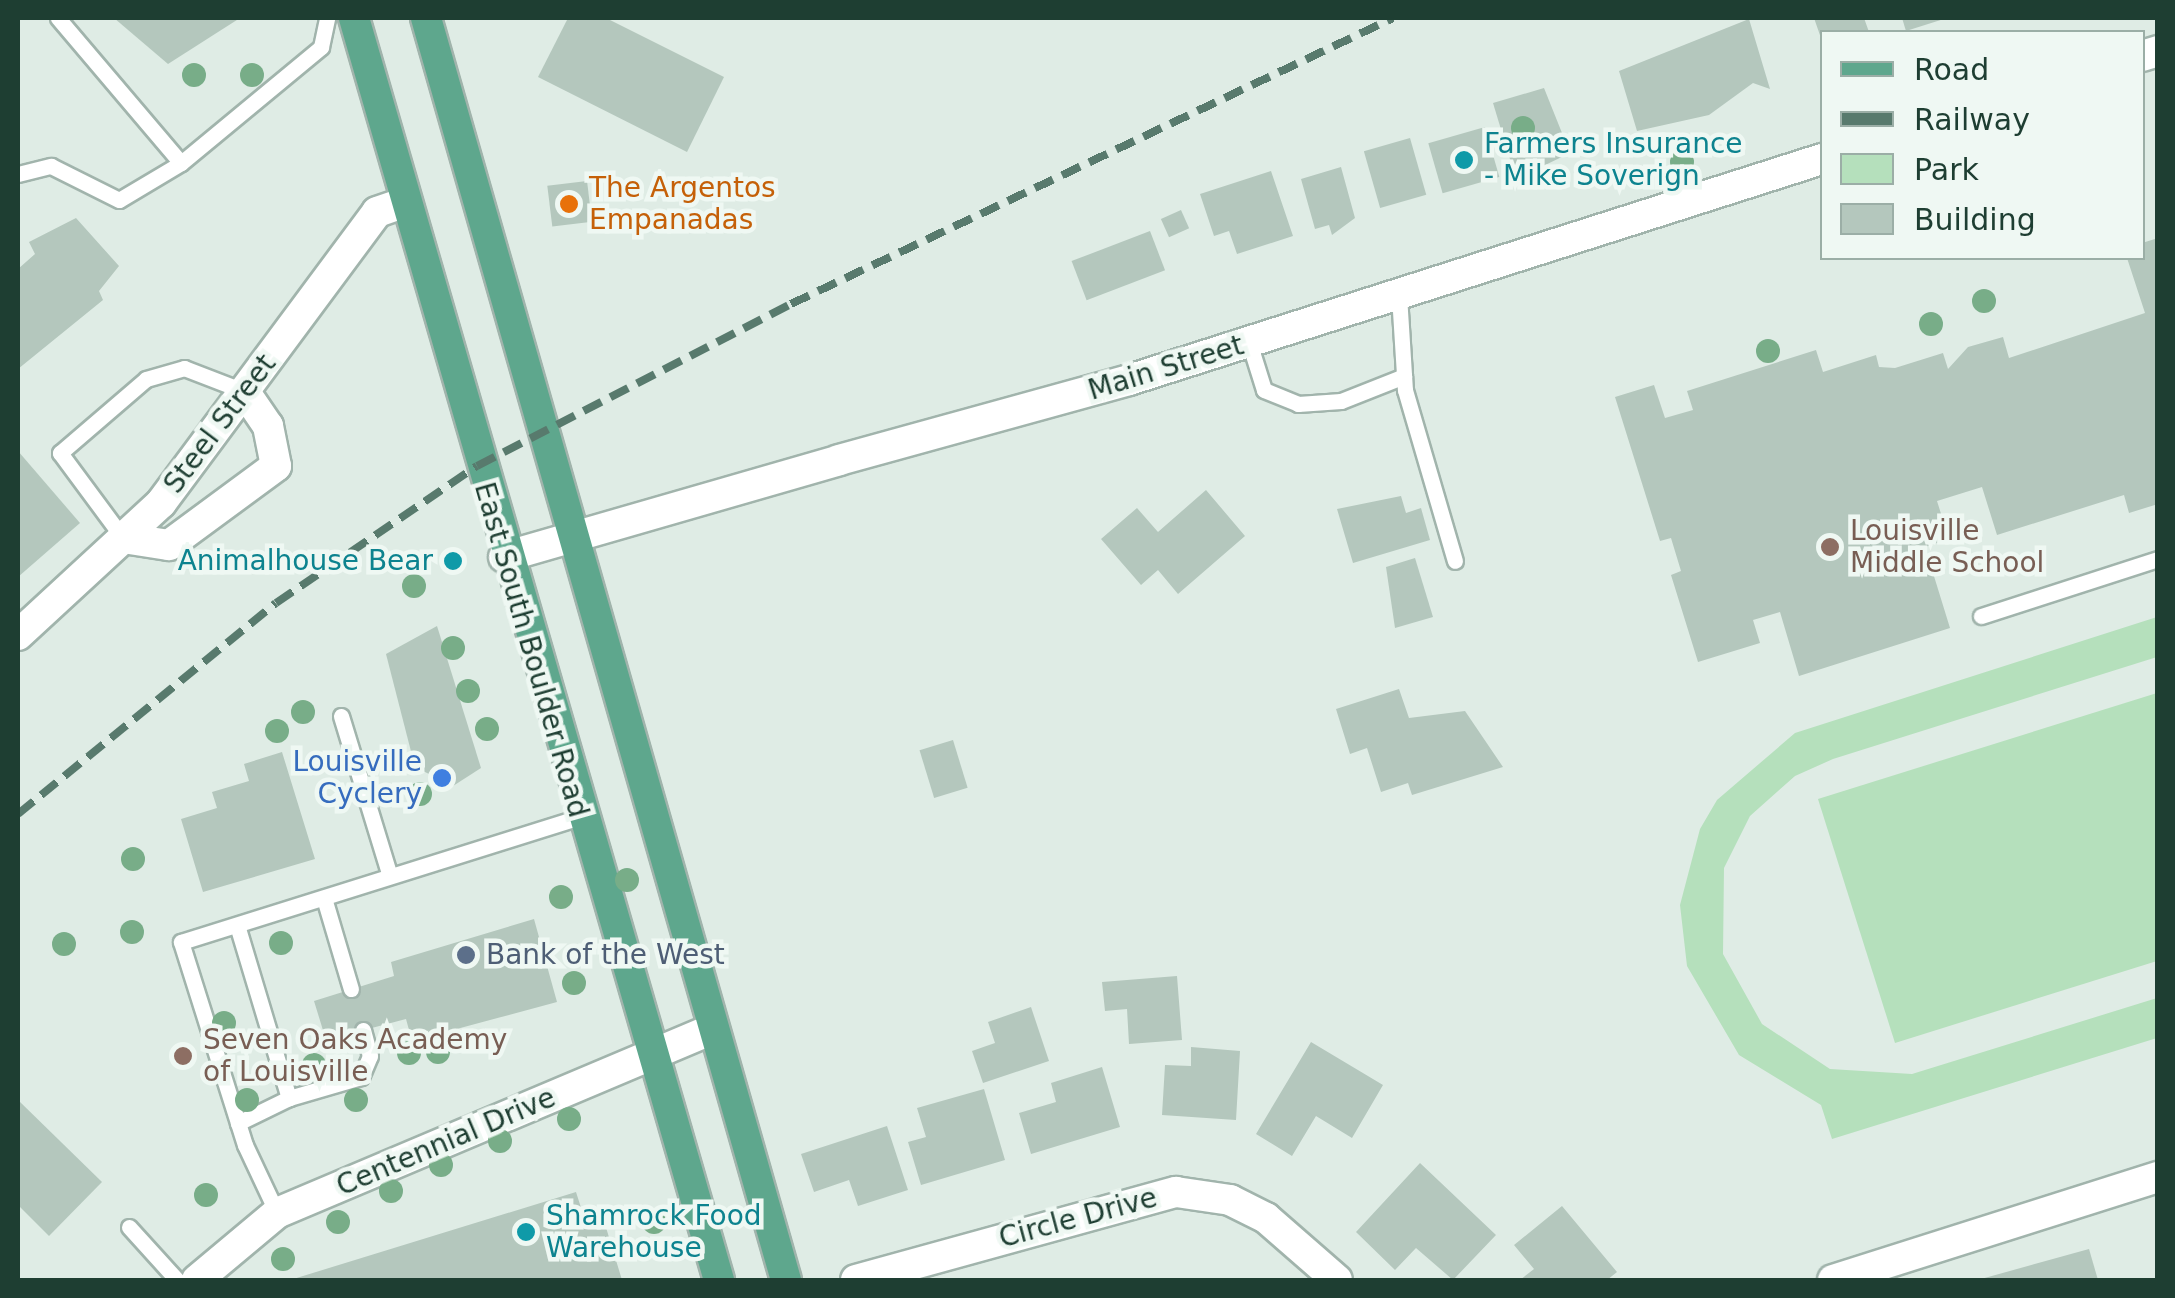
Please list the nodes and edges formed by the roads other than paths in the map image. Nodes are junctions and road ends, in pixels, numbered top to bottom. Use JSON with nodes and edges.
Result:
{"nodes":[{"id":1,"x":58,"y":18,"type":"edge"},
{"id":2,"x":327,"y":18,"type":"edge"},
{"id":3,"x":354,"y":18,"type":"edge"},
{"id":4,"x":426,"y":18,"type":"edge"},
{"id":5,"x":1820,"y":161,"type":"edge"},
{"id":6,"x":181,"y":163,"type":"junction"},
{"id":7,"x":18,"y":174,"type":"edge"},
{"id":8,"x":406,"y":202,"type":"junction"},
{"id":9,"x":1399,"y":295,"type":"junction"},
{"id":10,"x":1249,"y":342,"type":"junction"},
{"id":11,"x":1404,"y":376,"type":"junction"},
{"id":12,"x":244,"y":391,"type":"junction"},
{"id":13,"x":577,"y":534,"type":"junction"},
{"id":14,"x":123,"y":538,"type":"junction"},
{"id":15,"x":504,"y":557,"type":"junction"},
{"id":16,"x":1456,"y":560,"type":"dead end"},
{"id":17,"x":2158,"y":560,"type":"edge"},
{"id":18,"x":1980,"y":616,"type":"dead end"},
{"id":19,"x":18,"y":635,"type":"edge"},
{"id":20,"x":342,"y":716,"type":"dead end"},
{"id":21,"x":580,"y":818,"type":"junction"},
{"id":22,"x":390,"y":876,"type":"junction"},
{"id":23,"x":324,"y":898,"type":"junction"},
{"id":24,"x":237,"y":925,"type":"junction"},
{"id":25,"x":351,"y":989,"type":"dead end"},
{"id":26,"x":712,"y":1029,"type":"junction"},
{"id":27,"x":363,"y":1030,"type":"dead end"},
{"id":28,"x":652,"y":1056,"type":"junction"},
{"id":29,"x":289,"y":1098,"type":"junction"},
{"id":30,"x":238,"y":1123,"type":"junction"},
{"id":31,"x":2158,"y":1177,"type":"edge"},
{"id":32,"x":277,"y":1213,"type":"junction"},
{"id":33,"x":129,"y":1227,"type":"dead end"},
{"id":34,"x":178,"y":1280,"type":"edge"},
{"id":35,"x":198,"y":1280,"type":"edge"},
{"id":36,"x":718,"y":1280,"type":"edge"},
{"id":37,"x":786,"y":1280,"type":"edge"},
{"id":38,"x":856,"y":1280,"type":"edge"},
{"id":39,"x":1337,"y":1280,"type":"edge"},
{"id":40,"x":1833,"y":1280,"type":"edge"}],
"edges":[{"from":1,"to":6,"type":"lane"},
{"from":2,"to":6,"type":"lane"},
{"from":3,"to":8,"type":"main road","name":"East South Boulder Road"},
{"from":4,"to":13,"type":"main road"},
{"from":5,"to":9,"type":"street","name":"Main Street"},
{"from":6,"to":7,"type":"lane"},
{"from":8,"to":12,"type":"street","name":"Steel Street"},
{"from":8,"to":15,"type":"main road","name":"East South Boulder Road"},
{"from":9,"to":10,"type":"street","name":"Main Street"},
{"from":9,"to":11,"type":"lane"},
{"from":10,"to":11,"type":"lane"},
{"from":10,"to":13,"type":"street","name":"Main Street"},
{"from":11,"to":16,"type":"lane"},
{"from":12,"to":14,"type":"street","name":"Steel Street"},
{"from":12,"to":14,"type":"street"},
{"from":12,"to":14,"type":"lane"},
{"from":13,"to":15,"type":"street","name":"Main Street"},
{"from":13,"to":26,"type":"main road"},
{"from":14,"to":19,"type":"street","name":"Steel Street"},
{"from":15,"to":21,"type":"main road","name":"East South Boulder Road"},
{"from":17,"to":18,"type":"lane"},
{"from":20,"to":22,"type":"lane"},
{"from":21,"to":22,"type":"lane"},
{"from":21,"to":28,"type":"main road","name":"East South Boulder Road"},
{"from":22,"to":23,"type":"lane"},
{"from":23,"to":24,"type":"lane"},
{"from":23,"to":25,"type":"lane"},
{"from":24,"to":29,"type":"lane"},
{"from":24,"to":30,"type":"lane"},
{"from":26,"to":28,"type":"street","name":"Centennial Drive"},
{"from":26,"to":37,"type":"main road"},
{"from":27,"to":29,"type":"lane"},
{"from":28,"to":32,"type":"street","name":"Centennial Drive"},
{"from":28,"to":36,"type":"main road","name":"East South Boulder Road"},
{"from":29,"to":30,"type":"lane"},
{"from":30,"to":32,"type":"lane"},
{"from":31,"to":40,"type":"street"},
{"from":32,"to":35,"type":"street","name":"Centennial Drive"},
{"from":33,"to":34,"type":"lane"},
{"from":38,"to":39,"type":"street","name":"Circle Drive"}]}
